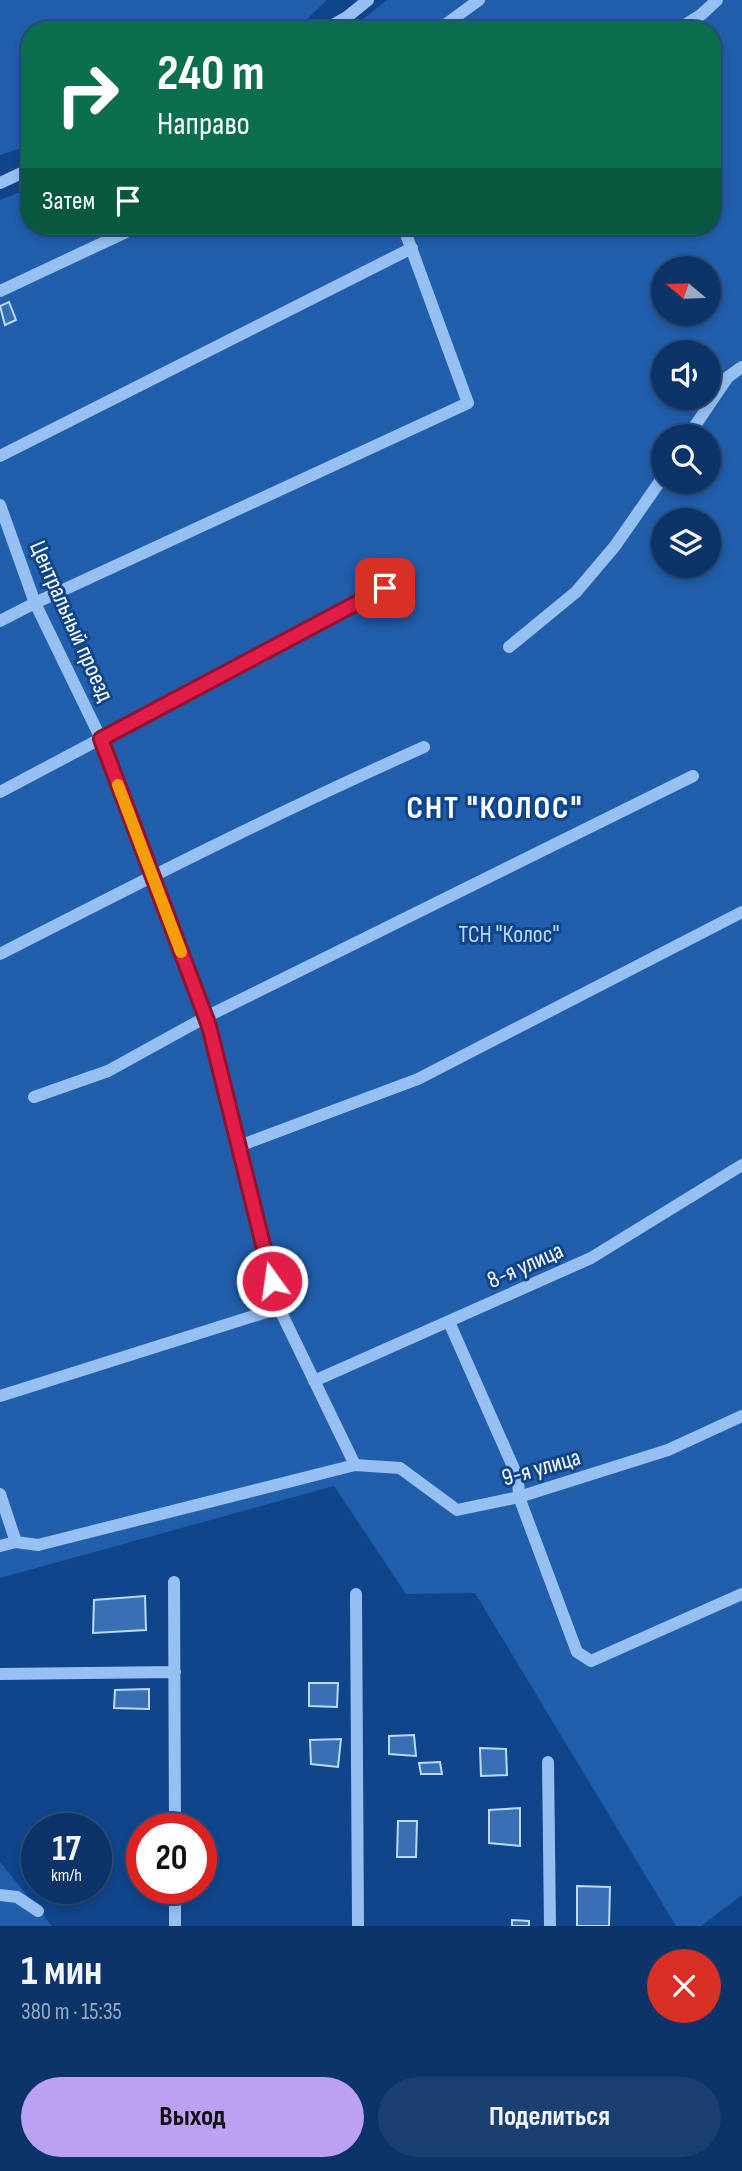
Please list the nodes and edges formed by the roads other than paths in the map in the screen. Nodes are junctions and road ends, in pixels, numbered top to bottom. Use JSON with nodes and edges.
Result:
{"nodes":[{"id":1,"x":368,"y":0,"type":"edge"},
{"id":2,"x":479,"y":0,"type":"edge"},
{"id":3,"x":717,"y":0,"type":"edge"},
{"id":4,"x":339,"y":21,"type":"edge"},
{"id":5,"x":450,"y":21,"type":"edge"},
{"id":6,"x":691,"y":21,"type":"edge"},
{"id":7,"x":21,"y":173,"type":"edge"},
{"id":8,"x":0,"y":183,"type":"edge"},
{"id":9,"x":120,"y":235,"type":"edge"},
{"id":10,"x":407,"y":235,"type":"edge"},
{"id":11,"x":412,"y":248,"type":"junction"},
{"id":12,"x":0,"y":291,"type":"edge"},
{"id":13,"x":742,"y":368,"type":"edge"},
{"id":14,"x":696,"y":424,"type":"edge"},
{"id":15,"x":0,"y":456,"type":"edge"},
{"id":16,"x":651,"y":494,"type":"edge"},
{"id":17,"x":0,"y":505,"type":"edge"},
{"id":18,"x":385,"y":588,"type":"dead end"},
{"id":19,"x":35,"y":603,"type":"junction"},
{"id":20,"x":0,"y":621,"type":"edge"},
{"id":21,"x":509,"y":647,"type":"dead end"},
{"id":22,"x":101,"y":739,"type":"junction"},
{"id":23,"x":424,"y":747,"type":"dead end"},
{"id":24,"x":693,"y":776,"type":"dead end"},
{"id":25,"x":0,"y":792,"type":"edge"},
{"id":26,"x":152,"y":876,"type":"junction"},
{"id":27,"x":742,"y":912,"type":"edge"},
{"id":28,"x":0,"y":954,"type":"edge"},
{"id":29,"x":206,"y":1017,"type":"junction"},
{"id":30,"x":34,"y":1097,"type":"dead end"},
{"id":31,"x":239,"y":1146,"type":"junction"},
{"id":32,"x":742,"y":1165,"type":"edge"},
{"id":33,"x":279,"y":1308,"type":"junction"},
{"id":34,"x":449,"y":1322,"type":"junction"},
{"id":35,"x":314,"y":1381,"type":"junction"},
{"id":36,"x":0,"y":1396,"type":"edge"},
{"id":37,"x":742,"y":1416,"type":"edge"},
{"id":38,"x":355,"y":1465,"type":"junction"},
{"id":39,"x":0,"y":1494,"type":"edge"},
{"id":40,"x":519,"y":1497,"type":"junction"},
{"id":41,"x":16,"y":1542,"type":"junction"},
{"id":42,"x":0,"y":1546,"type":"edge"},
{"id":43,"x":174,"y":1582,"type":"dead end"},
{"id":44,"x":356,"y":1594,"type":"dead end"},
{"id":45,"x":742,"y":1594,"type":"edge"},
{"id":46,"x":174,"y":1672,"type":"junction"},
{"id":47,"x":0,"y":1674,"type":"edge"},
{"id":48,"x":548,"y":1762,"type":"dead end"},
{"id":49,"x":175,"y":1813,"type":"edge"},
{"id":50,"x":0,"y":1895,"type":"edge"},
{"id":51,"x":175,"y":1904,"type":"edge"},
{"id":52,"x":38,"y":1911,"type":"dead end"},
{"id":53,"x":175,"y":1926,"type":"edge"},
{"id":54,"x":358,"y":1926,"type":"edge"},
{"id":55,"x":550,"y":1926,"type":"edge"}],
"edges":[{"from":1,"to":4,"type":"street"},
{"from":2,"to":5,"type":"street"},
{"from":3,"to":6,"type":"street"},
{"from":7,"to":8,"type":"street"},
{"from":9,"to":12,"type":"street"},
{"from":10,"to":11,"type":"street"},
{"from":11,"to":15,"type":"street"},
{"from":11,"to":19,"type":"street"},
{"from":13,"to":14,"type":"street"},
{"from":16,"to":21,"type":"street"},
{"from":17,"to":19,"type":"street","name":"Центральный проезд"},
{"from":18,"to":22,"type":"street"},
{"from":19,"to":20,"type":"street"},
{"from":19,"to":22,"type":"street","name":"Центральный проезд"},
{"from":22,"to":25,"type":"street"},
{"from":22,"to":26,"type":"street","name":"Центральный проезд"},
{"from":23,"to":26,"type":"street"},
{"from":24,"to":29,"type":"street"},
{"from":26,"to":28,"type":"street"},
{"from":26,"to":29,"type":"street","name":"Центральный проезд"},
{"from":27,"to":31,"type":"street"},
{"from":29,"to":30,"type":"street"},
{"from":29,"to":31,"type":"street","name":"Центральный проезд"},
{"from":31,"to":33,"type":"street","name":"Центральный проезд"},
{"from":32,"to":34,"type":"street","name":"8-я улица"},
{"from":33,"to":35,"type":"street","name":"Центральный проезд"},
{"from":33,"to":36,"type":"street"},
{"from":34,"to":35,"type":"street","name":"8-я улица"},
{"from":34,"to":40,"type":"street"},
{"from":35,"to":38,"type":"street","name":"Центральный проезд"},
{"from":37,"to":40,"type":"street","name":"9-я улица"},
{"from":38,"to":40,"type":"street","name":"9-я улица"},
{"from":38,"to":41,"type":"street","name":"9-я улица"},
{"from":39,"to":41,"type":"street"},
{"from":40,"to":45,"type":"street"},
{"from":41,"to":42,"type":"street","name":"9-я улица"},
{"from":43,"to":46,"type":"street"},
{"from":44,"to":54,"type":"street"},
{"from":46,"to":47,"type":"street"},
{"from":46,"to":49,"type":"street"},
{"from":48,"to":55,"type":"street"},
{"from":50,"to":52,"type":"street"},
{"from":51,"to":53,"type":"street"}]}
